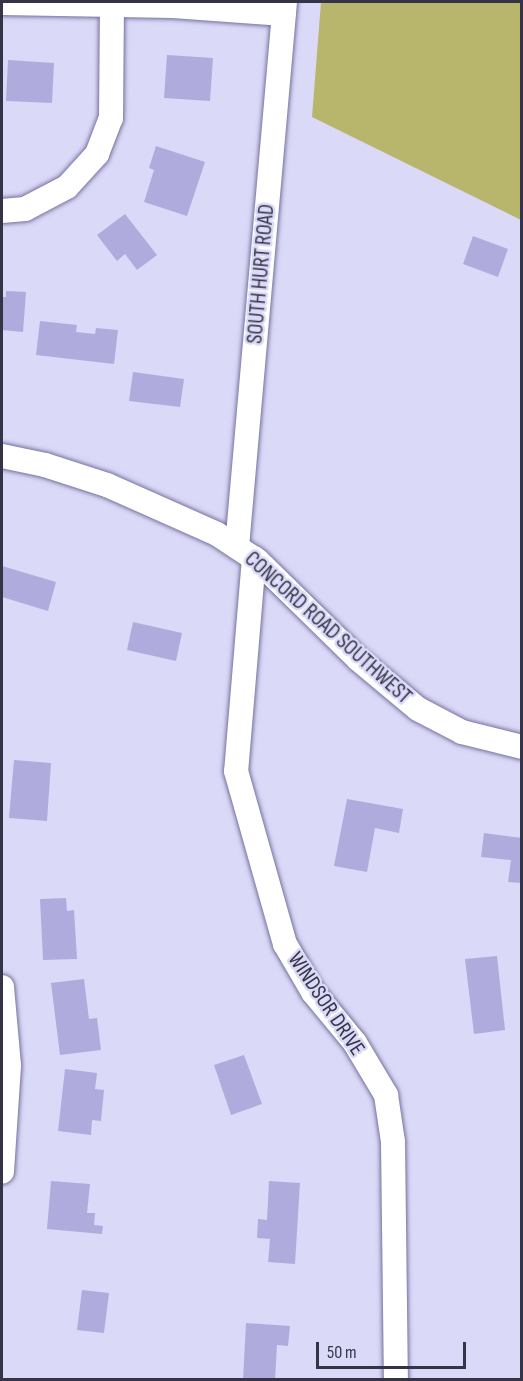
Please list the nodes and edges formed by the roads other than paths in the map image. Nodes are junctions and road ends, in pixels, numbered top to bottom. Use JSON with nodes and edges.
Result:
{"nodes":[{"id":1,"x":2,"y":3,"type":"edge"},
{"id":2,"x":112,"y":6,"type":"junction"},
{"id":3,"x":285,"y":8,"type":"edge"},
{"id":4,"x":2,"y":212,"type":"edge"},
{"id":5,"x":2,"y":456,"type":"edge"},
{"id":6,"x":246,"y":553,"type":"junction"},
{"id":7,"x":522,"y":747,"type":"edge"},
{"id":8,"x":2,"y":987,"type":"edge"},
{"id":9,"x":2,"y":1172,"type":"edge"},
{"id":10,"x":396,"y":1380,"type":"edge"}],
"edges":[{"from":1,"to":2,"type":"street"},
{"from":2,"to":3,"type":"street"},
{"from":2,"to":4,"type":"street"},
{"from":3,"to":6,"type":"street","name":"SOUTH HURT ROAD"},
{"from":5,"to":6,"type":"street","name":"CONCORD ROAD SOUTHWEST"},
{"from":6,"to":7,"type":"street","name":"CONCORD ROAD SOUTHWEST"},
{"from":6,"to":10,"type":"street","name":"WINDSOR DRIVE"},
{"from":8,"to":9,"type":"street"}]}
